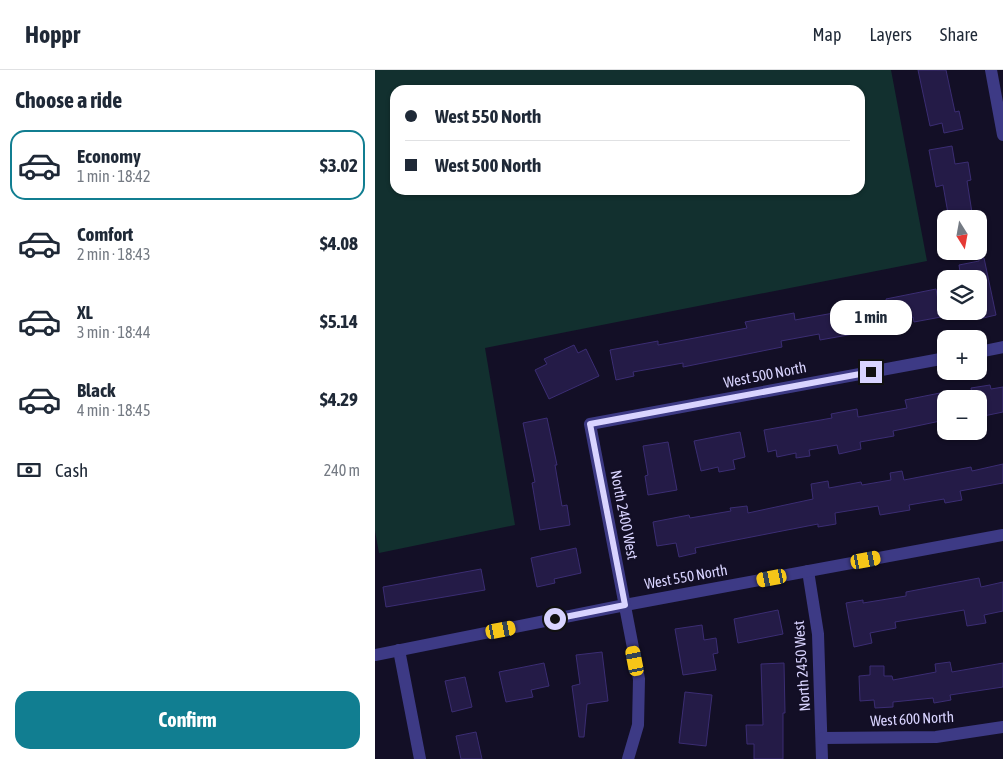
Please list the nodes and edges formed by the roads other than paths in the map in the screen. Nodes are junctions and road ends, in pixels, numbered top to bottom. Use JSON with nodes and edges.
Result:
{"nodes":[{"id":1,"x":991,"y":70,"type":"edge"},
{"id":2,"x":1003,"y":135,"type":"edge"},
{"id":3,"x":1003,"y":347,"type":"edge"},
{"id":4,"x":987,"y":350,"type":"edge"},
{"id":5,"x":937,"y":360,"type":"edge"},
{"id":6,"x":590,"y":424,"type":"joint"},
{"id":7,"x":1003,"y":535,"type":"edge"},
{"id":8,"x":808,"y":571,"type":"junction"},
{"id":9,"x":625,"y":605,"type":"junction"},
{"id":10,"x":399,"y":650,"type":"junction"},
{"id":11,"x":375,"y":654,"type":"edge"},
{"id":12,"x":1003,"y":727,"type":"edge"},
{"id":13,"x":823,"y":738,"type":"junction"},
{"id":14,"x":420,"y":759,"type":"edge"},
{"id":15,"x":628,"y":759,"type":"edge"},
{"id":16,"x":822,"y":759,"type":"edge"}],
"edges":[{"from":1,"to":2,"type":"street"},
{"from":3,"to":4,"type":"street"},
{"from":5,"to":6,"type":"street","name":"West 500 North"},
{"from":6,"to":9,"type":"street","name":"North 2400 West"},
{"from":7,"to":8,"type":"street","name":"West 550 North"},
{"from":8,"to":9,"type":"street","name":"West 550 North"},
{"from":8,"to":13,"type":"street","name":"North 2450 West"},
{"from":9,"to":10,"type":"street","name":"West 550 North"},
{"from":9,"to":15,"type":"street","name":"North 2400 West"},
{"from":10,"to":11,"type":"street","name":"West 550 North"},
{"from":10,"to":14,"type":"street"},
{"from":12,"to":13,"type":"street","name":"West 600 North"},
{"from":13,"to":16,"type":"street","name":"North 2450 West"}]}
